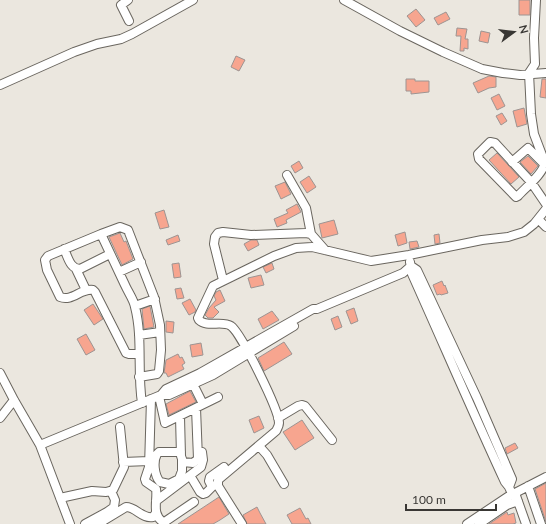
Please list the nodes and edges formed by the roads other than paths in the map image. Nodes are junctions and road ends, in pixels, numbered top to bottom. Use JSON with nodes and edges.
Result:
{"nodes":[{"id":1,"x":128,"y":0,"type":"edge"},
{"id":2,"x":193,"y":0,"type":"edge"},
{"id":3,"x":344,"y":0,"type":"edge"},
{"id":4,"x":536,"y":0,"type":"edge"},
{"id":5,"x":129,"y":21,"type":"dead end"},
{"id":6,"x":529,"y":73,"type":"junction"},
{"id":7,"x":546,"y":73,"type":"edge"},
{"id":8,"x":0,"y":85,"type":"edge"},
{"id":9,"x":512,"y":162,"type":"junction"},
{"id":10,"x":546,"y":166,"type":"edge"},
{"id":11,"x":287,"y":175,"type":"dead end"},
{"id":12,"x":531,"y":182,"type":"junction"},
{"id":13,"x":546,"y":204,"type":"edge"},
{"id":14,"x":546,"y":209,"type":"edge"},
{"id":15,"x":538,"y":220,"type":"junction"},
{"id":16,"x":546,"y":227,"type":"edge"},
{"id":17,"x":101,"y":234,"type":"junction"},
{"id":18,"x":311,"y":234,"type":"junction"},
{"id":19,"x":64,"y":249,"type":"junction"},
{"id":20,"x":326,"y":250,"type":"junction"},
{"id":21,"x":110,"y":254,"type":"junction"},
{"id":22,"x":409,"y":255,"type":"junction"},
{"id":23,"x":141,"y":262,"type":"junction"},
{"id":24,"x":411,"y":266,"type":"junction"},
{"id":25,"x":76,"y":269,"type":"junction"},
{"id":26,"x":119,"y":272,"type":"junction"},
{"id":27,"x":223,"y":280,"type":"junction"},
{"id":28,"x":86,"y":290,"type":"junction"},
{"id":29,"x":155,"y":299,"type":"junction"},
{"id":30,"x":135,"y":306,"type":"junction"},
{"id":31,"x":160,"y":332,"type":"junction"},
{"id":32,"x":139,"y":335,"type":"junction"},
{"id":33,"x":248,"y":350,"type":"junction"},
{"id":34,"x":139,"y":354,"type":"junction"},
{"id":35,"x":211,"y":372,"type":"junction"},
{"id":36,"x":0,"y":373,"type":"edge"},
{"id":37,"x":139,"y":377,"type":"junction"},
{"id":38,"x":194,"y":384,"type":"junction"},
{"id":39,"x":157,"y":396,"type":"junction"},
{"id":40,"x":218,"y":396,"type":"dead end"},
{"id":41,"x":14,"y":400,"type":"junction"},
{"id":42,"x":142,"y":403,"type":"junction"},
{"id":43,"x":199,"y":406,"type":"junction"},
{"id":44,"x":180,"y":417,"type":"junction"},
{"id":45,"x":0,"y":418,"type":"edge"},
{"id":46,"x":278,"y":418,"type":"junction"},
{"id":47,"x":120,"y":426,"type":"dead end"},
{"id":48,"x":332,"y":440,"type":"dead end"},
{"id":49,"x":40,"y":446,"type":"junction"},
{"id":50,"x":259,"y":446,"type":"junction"},
{"id":51,"x":202,"y":452,"type":"dead end"},
{"id":52,"x":149,"y":461,"type":"junction"},
{"id":53,"x":123,"y":462,"type":"junction"},
{"id":54,"x":224,"y":468,"type":"dead end"},
{"id":55,"x":190,"y":477,"type":"junction"},
{"id":56,"x":546,"y":477,"type":"edge"},
{"id":57,"x":284,"y":484,"type":"dead end"},
{"id":58,"x":528,"y":486,"type":"junction"},
{"id":59,"x":111,"y":491,"type":"junction"},
{"id":60,"x":513,"y":496,"type":"junction"},
{"id":61,"x":60,"y":498,"type":"junction"},
{"id":62,"x":156,"y":501,"type":"junction"},
{"id":63,"x":194,"y":502,"type":"dead end"},
{"id":64,"x":156,"y":513,"type":"junction"},
{"id":65,"x":70,"y":524,"type":"edge"},
{"id":66,"x":85,"y":524,"type":"edge"},
{"id":67,"x":98,"y":524,"type":"edge"},
{"id":68,"x":242,"y":524,"type":"edge"},
{"id":69,"x":467,"y":524,"type":"edge"},
{"id":70,"x":479,"y":524,"type":"edge"},
{"id":71,"x":521,"y":524,"type":"edge"},
{"id":72,"x":526,"y":524,"type":"edge"},
{"id":73,"x":544,"y":524,"type":"edge"}],
"edges":[{"from":1,"to":5,"type":"street"},
{"from":2,"to":8,"type":"street"},
{"from":3,"to":6,"type":"street"},
{"from":4,"to":6,"type":"street"},
{"from":6,"to":7,"type":"street"},
{"from":6,"to":10,"type":"street"},
{"from":9,"to":12,"type":"street"},
{"from":9,"to":12,"type":"street"},
{"from":9,"to":12,"type":"street"},
{"from":11,"to":18,"type":"street"},
{"from":12,"to":13,"type":"street"},
{"from":14,"to":15,"type":"street"},
{"from":15,"to":16,"type":"street"},
{"from":15,"to":22,"type":"street"},
{"from":17,"to":19,"type":"street"},
{"from":17,"to":21,"type":"street"},
{"from":17,"to":23,"type":"street"},
{"from":18,"to":20,"type":"street"},
{"from":18,"to":27,"type":"street"},
{"from":19,"to":25,"type":"street"},
{"from":19,"to":28,"type":"street"},
{"from":20,"to":22,"type":"street"},
{"from":20,"to":27,"type":"street"},
{"from":21,"to":25,"type":"street"},
{"from":21,"to":26,"type":"street"},
{"from":22,"to":24,"type":"street"},
{"from":23,"to":26,"type":"street"},
{"from":23,"to":29,"type":"street"},
{"from":24,"to":33,"type":"street"},
{"from":24,"to":60,"type":"street"},
{"from":25,"to":28,"type":"street"},
{"from":26,"to":30,"type":"street"},
{"from":27,"to":33,"type":"street"},
{"from":28,"to":34,"type":"street"},
{"from":29,"to":30,"type":"street"},
{"from":29,"to":31,"type":"street"},
{"from":30,"to":32,"type":"street"},
{"from":31,"to":32,"type":"street"},
{"from":31,"to":37,"type":"street"},
{"from":32,"to":34,"type":"street"},
{"from":33,"to":35,"type":"street"},
{"from":33,"to":46,"type":"street"},
{"from":34,"to":37,"type":"street"},
{"from":35,"to":38,"type":"street"},
{"from":35,"to":39,"type":"street"},
{"from":36,"to":41,"type":"street"},
{"from":37,"to":42,"type":"street"},
{"from":38,"to":39,"type":"street"},
{"from":38,"to":43,"type":"street"},
{"from":39,"to":42,"type":"street"},
{"from":39,"to":44,"type":"street"},
{"from":39,"to":52,"type":"street"},
{"from":40,"to":43,"type":"street"},
{"from":41,"to":45,"type":"street"},
{"from":41,"to":49,"type":"street"},
{"from":42,"to":49,"type":"street"},
{"from":43,"to":44,"type":"street"},
{"from":43,"to":44,"type":"street"},
{"from":46,"to":48,"type":"street"},
{"from":46,"to":50,"type":"street"},
{"from":47,"to":53,"type":"street"},
{"from":49,"to":61,"type":"street"},
{"from":50,"to":57,"type":"street"},
{"from":50,"to":68,"type":"street"},
{"from":51,"to":55,"type":"street"},
{"from":52,"to":53,"type":"street"},
{"from":52,"to":62,"type":"street"},
{"from":53,"to":59,"type":"street"},
{"from":54,"to":55,"type":"street"},
{"from":55,"to":62,"type":"street"},
{"from":56,"to":58,"type":"street"},
{"from":58,"to":60,"type":"street"},
{"from":58,"to":73,"type":"street"},
{"from":59,"to":61,"type":"street"},
{"from":59,"to":66,"type":"street"},
{"from":60,"to":69,"type":"street"},
{"from":60,"to":70,"type":"street"},
{"from":60,"to":71,"type":"street"},
{"from":60,"to":72,"type":"street"},
{"from":61,"to":65,"type":"street"},
{"from":62,"to":64,"type":"street"},
{"from":63,"to":64,"type":"street"},
{"from":64,"to":67,"type":"street"}]}
